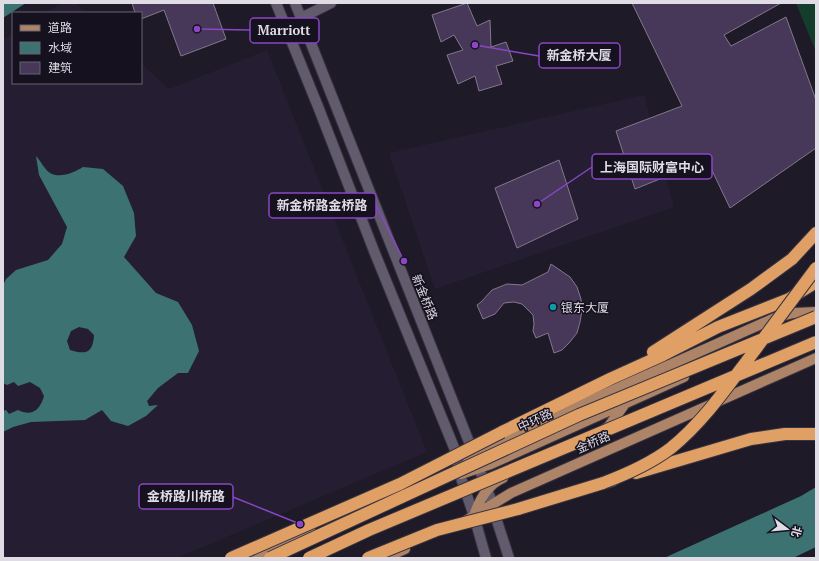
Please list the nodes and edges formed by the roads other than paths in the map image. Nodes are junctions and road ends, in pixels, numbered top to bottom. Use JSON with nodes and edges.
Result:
{"nodes":[{"id":1,"x":276,"y":3,"type":"edge"},
{"id":2,"x":295,"y":3,"type":"edge"},
{"id":3,"x":332,"y":3,"type":"edge"},
{"id":4,"x":301,"y":18,"type":"junction"},
{"id":5,"x":816,"y":233,"type":"edge"},
{"id":6,"x":816,"y":268,"type":"edge"},
{"id":7,"x":816,"y":282,"type":"edge"},
{"id":8,"x":816,"y":313,"type":"edge"},
{"id":9,"x":816,"y":317,"type":"edge"},
{"id":10,"x":816,"y":342,"type":"edge"},
{"id":11,"x":816,"y":358,"type":"edge"},
{"id":12,"x":610,"y":378,"type":"junction"},
{"id":13,"x":625,"y":404,"type":"junction"},
{"id":14,"x":557,"y":425,"type":"junction"},
{"id":15,"x":816,"y":434,"type":"edge"},
{"id":16,"x":473,"y":453,"type":"junction"},
{"id":17,"x":479,"y":469,"type":"junction"},
{"id":18,"x":460,"y":475,"type":"junction"},
{"id":19,"x":603,"y":483,"type":"junction"},
{"id":20,"x":400,"y":484,"type":"junction"},
{"id":21,"x":487,"y":490,"type":"junction"},
{"id":22,"x":493,"y":505,"type":"junction"},
{"id":23,"x":474,"y":516,"type":"junction"},
{"id":24,"x":231,"y":558,"type":"edge"},
{"id":25,"x":253,"y":558,"type":"edge"},
{"id":26,"x":270,"y":558,"type":"edge"},
{"id":27,"x":309,"y":558,"type":"edge"},
{"id":28,"x":368,"y":558,"type":"edge"},
{"id":29,"x":385,"y":558,"type":"edge"},
{"id":30,"x":486,"y":558,"type":"edge"},
{"id":31,"x":509,"y":558,"type":"edge"}],
"edges":[{"from":1,"to":18,"type":"street"},
{"from":2,"to":4,"type":"street","name":"新金桥路"},
{"from":3,"to":4,"type":"street"},
{"from":4,"to":16,"type":"street","name":"新金桥路"},
{"from":5,"to":12,"type":"highway"},
{"from":6,"to":19,"type":"highway","bridge":true},
{"from":7,"to":12,"type":"highway","bridge":true},
{"from":8,"to":13,"type":"main road","name":"金桥路"},
{"from":8,"to":16,"type":"main road","name":"金桥路"},
{"from":9,"to":14,"type":"highway","name":"中环路","bridge":true},
{"from":10,"to":27,"type":"highway","bridge":true},
{"from":11,"to":22,"type":"main road","name":"金桥路"},
{"from":12,"to":20,"type":"highway","bridge":true},
{"from":13,"to":17,"type":"main road","name":"金桥路"},
{"from":13,"to":21,"type":"main road"},
{"from":14,"to":20,"type":"highway","bridge":true},
{"from":14,"to":26,"type":"highway","name":"中环路","bridge":true},
{"from":15,"to":19,"type":"highway","bridge":true},
{"from":16,"to":17,"type":"street","name":"新金桥路"},
{"from":16,"to":18,"type":"main road"},
{"from":17,"to":18,"type":"main road","name":"金桥路"},
{"from":17,"to":21,"type":"street","name":"新金桥路"},
{"from":18,"to":23,"type":"street"},
{"from":18,"to":25,"type":"main road","name":"金桥路"},
{"from":19,"to":28,"type":"highway","bridge":true},
{"from":20,"to":24,"type":"highway","bridge":true},
{"from":21,"to":22,"type":"street","name":"新金桥路"},
{"from":21,"to":23,"type":"main road"},
{"from":22,"to":23,"type":"main road","name":"金桥路"},
{"from":22,"to":31,"type":"street","name":"新金桥路"},
{"from":23,"to":29,"type":"main road","name":"金桥路"},
{"from":23,"to":30,"type":"street"}]}
